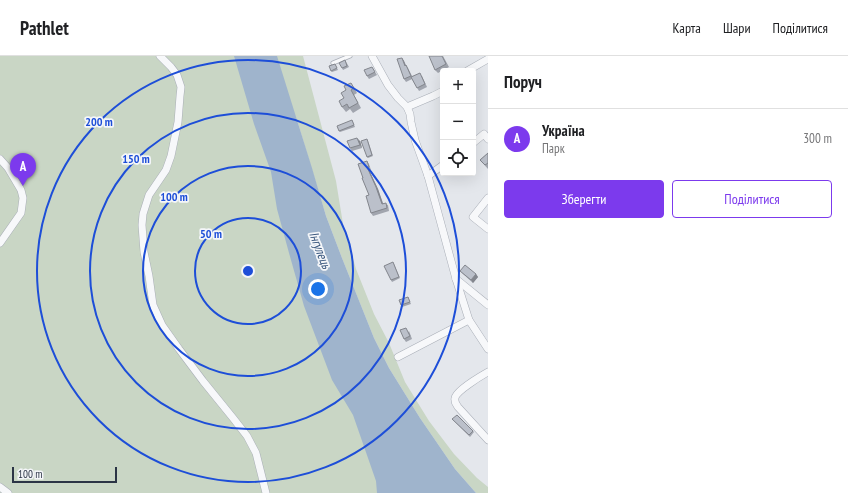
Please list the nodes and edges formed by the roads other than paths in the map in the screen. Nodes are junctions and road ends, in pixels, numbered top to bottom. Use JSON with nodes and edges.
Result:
{"nodes":[{"id":1,"x":160,"y":56,"type":"edge"},
{"id":2,"x":350,"y":56,"type":"edge"},
{"id":3,"x":372,"y":56,"type":"edge"},
{"id":4,"x":488,"y":59,"type":"edge"},
{"id":5,"x":333,"y":63,"type":"edge"},
{"id":6,"x":473,"y":68,"type":"edge"},
{"id":7,"x":440,"y":92,"type":"edge"},
{"id":8,"x":407,"y":107,"type":"junction"},
{"id":9,"x":488,"y":139,"type":"edge"},
{"id":10,"x":476,"y":140,"type":"edge"},
{"id":11,"x":0,"y":159,"type":"edge"},
{"id":12,"x":440,"y":167,"type":"edge"},
{"id":13,"x":428,"y":176,"type":"junction"},
{"id":14,"x":488,"y":198,"type":"edge"},
{"id":15,"x":488,"y":229,"type":"edge"},
{"id":16,"x":0,"y":243,"type":"edge"},
{"id":17,"x":456,"y":279,"type":"junction"},
{"id":18,"x":488,"y":305,"type":"edge"},
{"id":19,"x":469,"y":320,"type":"junction"},
{"id":20,"x":488,"y":348,"type":"edge"},
{"id":21,"x":398,"y":357,"type":"dead end"},
{"id":22,"x":488,"y":372,"type":"edge"},
{"id":23,"x":488,"y":440,"type":"edge"},
{"id":24,"x":0,"y":488,"type":"edge"},
{"id":25,"x":1,"y":493,"type":"edge"},
{"id":26,"x":8,"y":493,"type":"edge"},
{"id":27,"x":266,"y":493,"type":"edge"}],
"edges":[{"from":1,"to":27,"type":"street"},
{"from":2,"to":5,"type":"lane"},
{"from":3,"to":8,"type":"street"},
{"from":4,"to":6,"type":"street"},
{"from":7,"to":8,"type":"street"},
{"from":8,"to":13,"type":"street"},
{"from":9,"to":10,"type":"street"},
{"from":11,"to":16,"type":"street"},
{"from":12,"to":13,"type":"street"},
{"from":13,"to":17,"type":"street"},
{"from":14,"to":15,"type":"street"},
{"from":17,"to":18,"type":"street"},
{"from":17,"to":19,"type":"street"},
{"from":19,"to":20,"type":"street"},
{"from":19,"to":21,"type":"street"},
{"from":22,"to":23,"type":"street"},
{"from":24,"to":25,"type":"lane"},
{"from":24,"to":26,"type":"street"}]}
